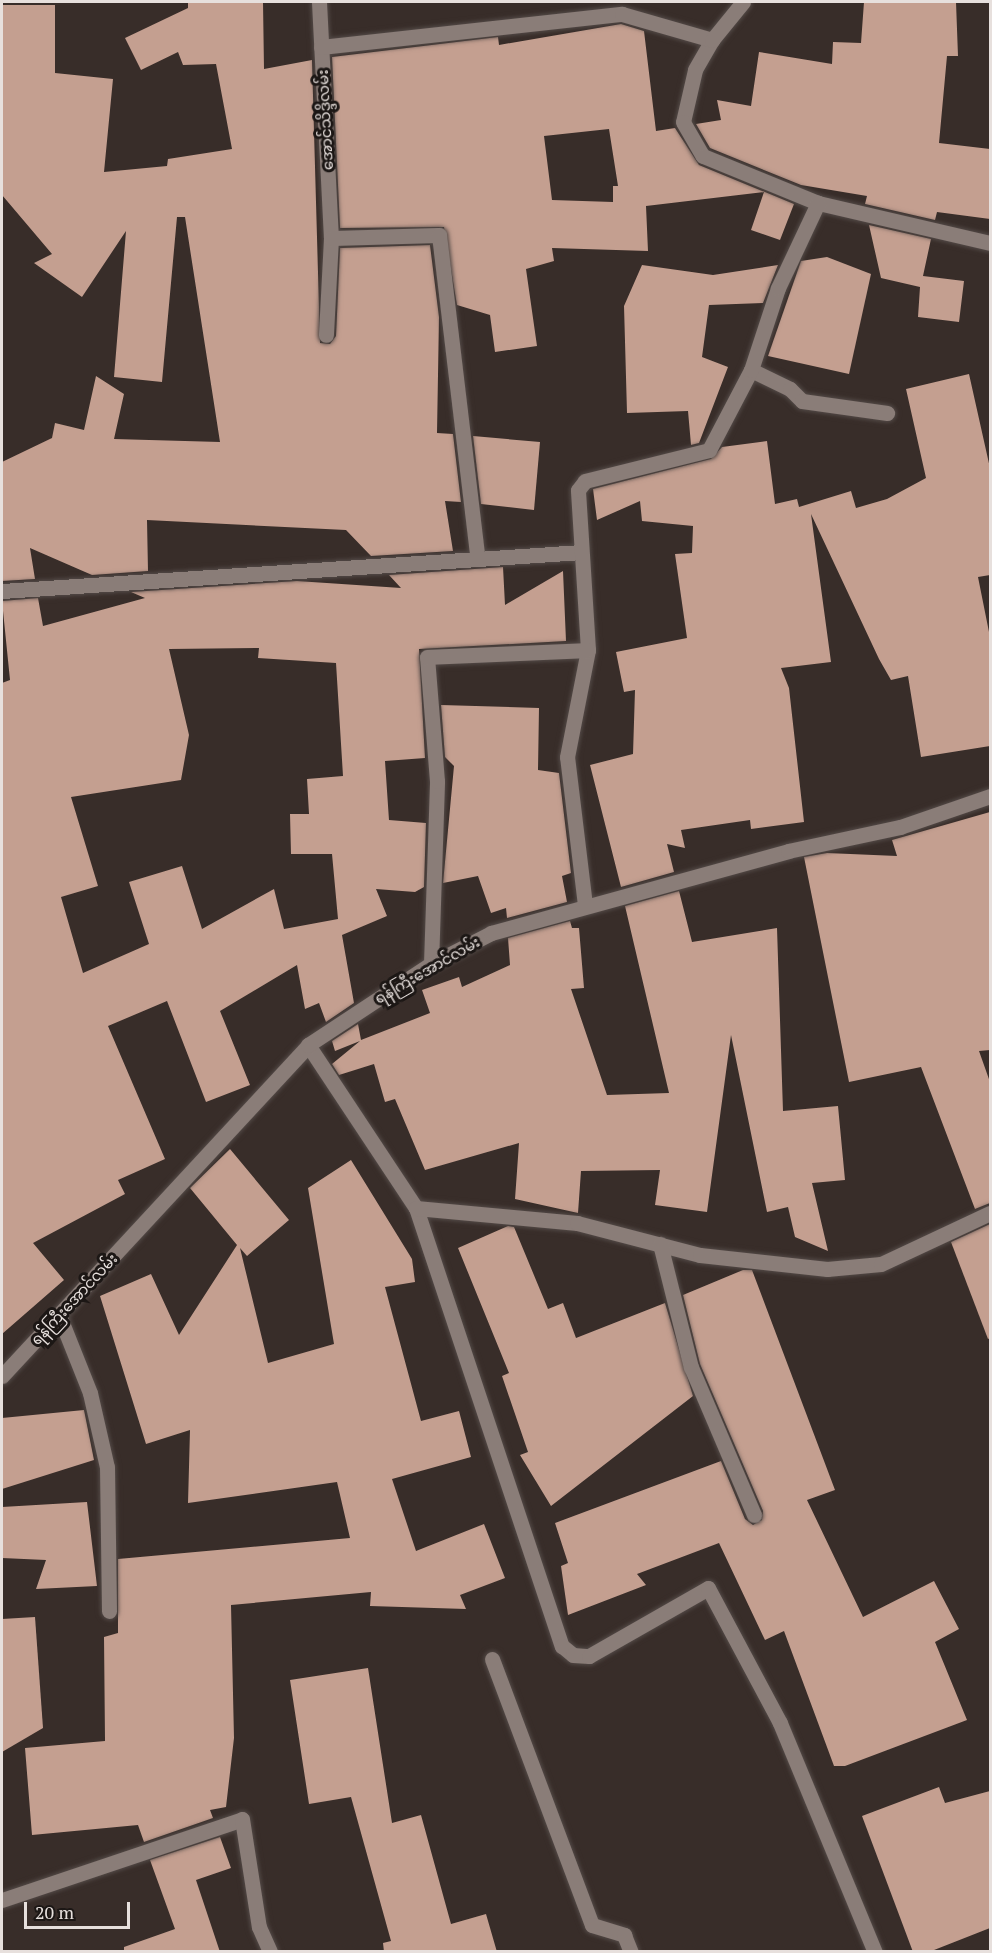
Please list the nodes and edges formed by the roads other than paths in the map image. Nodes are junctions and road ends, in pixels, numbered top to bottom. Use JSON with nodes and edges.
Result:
{"nodes":[{"id":1,"x":319,"y":2,"type":"edge"},
{"id":2,"x":744,"y":2,"type":"edge"},
{"id":3,"x":712,"y":40,"type":"junction"},
{"id":4,"x":321,"y":47,"type":"junction"},
{"id":5,"x":818,"y":203,"type":"junction"},
{"id":6,"x":331,"y":238,"type":"junction"},
{"id":7,"x":990,"y":243,"type":"edge"},
{"id":8,"x":326,"y":335,"type":"dead end"},
{"id":9,"x":751,"y":370,"type":"junction"},
{"id":10,"x":886,"y":413,"type":"dead end"},
{"id":11,"x":581,"y":552,"type":"junction"},
{"id":12,"x":477,"y":555,"type":"junction"},
{"id":13,"x":2,"y":591,"type":"edge"},
{"id":14,"x":588,"y":650,"type":"junction"},
{"id":15,"x":990,"y":796,"type":"edge"},
{"id":16,"x":585,"y":905,"type":"junction"},
{"id":17,"x":431,"y":964,"type":"junction"},
{"id":18,"x":308,"y":1045,"type":"junction"},
{"id":19,"x":416,"y":1209,"type":"junction"},
{"id":20,"x":990,"y":1214,"type":"edge"},
{"id":21,"x":660,"y":1244,"type":"junction"},
{"id":22,"x":59,"y":1315,"type":"junction"},
{"id":23,"x":4,"y":1368,"type":"edge"},
{"id":24,"x":754,"y":1515,"type":"dead end"},
{"id":25,"x":110,"y":1611,"type":"dead end"},
{"id":26,"x":492,"y":1659,"type":"dead end"},
{"id":27,"x":2,"y":1900,"type":"edge"},
{"id":28,"x":270,"y":1952,"type":"edge"},
{"id":29,"x":631,"y":1952,"type":"edge"},
{"id":30,"x":875,"y":1952,"type":"edge"}],
"edges":[{"from":1,"to":4,"type":"street","name":"အောင်သိဒ္ဒိလမ်း"},
{"from":2,"to":3,"type":"street"},
{"from":3,"to":4,"type":"street"},
{"from":3,"to":5,"type":"street"},
{"from":4,"to":6,"type":"street","name":"အောင်သိဒ္ဒိလမ်း"},
{"from":5,"to":7,"type":"street"},
{"from":5,"to":9,"type":"street"},
{"from":6,"to":8,"type":"street","name":"အောင်သိဒ္ဒိလမ်း"},
{"from":6,"to":12,"type":"street"},
{"from":9,"to":10,"type":"street"},
{"from":9,"to":11,"type":"street"},
{"from":11,"to":12,"type":"street"},
{"from":11,"to":14,"type":"street"},
{"from":12,"to":13,"type":"street"},
{"from":14,"to":16,"type":"street"},
{"from":14,"to":17,"type":"street"},
{"from":15,"to":16,"type":"street","name":"ရန်ကြီးအောင်လမ်း"},
{"from":16,"to":17,"type":"street","name":"ရန်ကြီးအောင်လမ်း"},
{"from":17,"to":18,"type":"street","name":"ရန်ကြီးအောင်လမ်း"},
{"from":18,"to":19,"type":"street"},
{"from":18,"to":22,"type":"street","name":"ရန်ကြီးအောင်လမ်း"},
{"from":19,"to":21,"type":"street"},
{"from":19,"to":30,"type":"street"},
{"from":20,"to":21,"type":"street"},
{"from":21,"to":24,"type":"street"},
{"from":22,"to":23,"type":"street","name":"ရန်ကြီးအောင်လမ်း"},
{"from":22,"to":25,"type":"street"},
{"from":26,"to":29,"type":"street"},
{"from":27,"to":28,"type":"street"}]}
